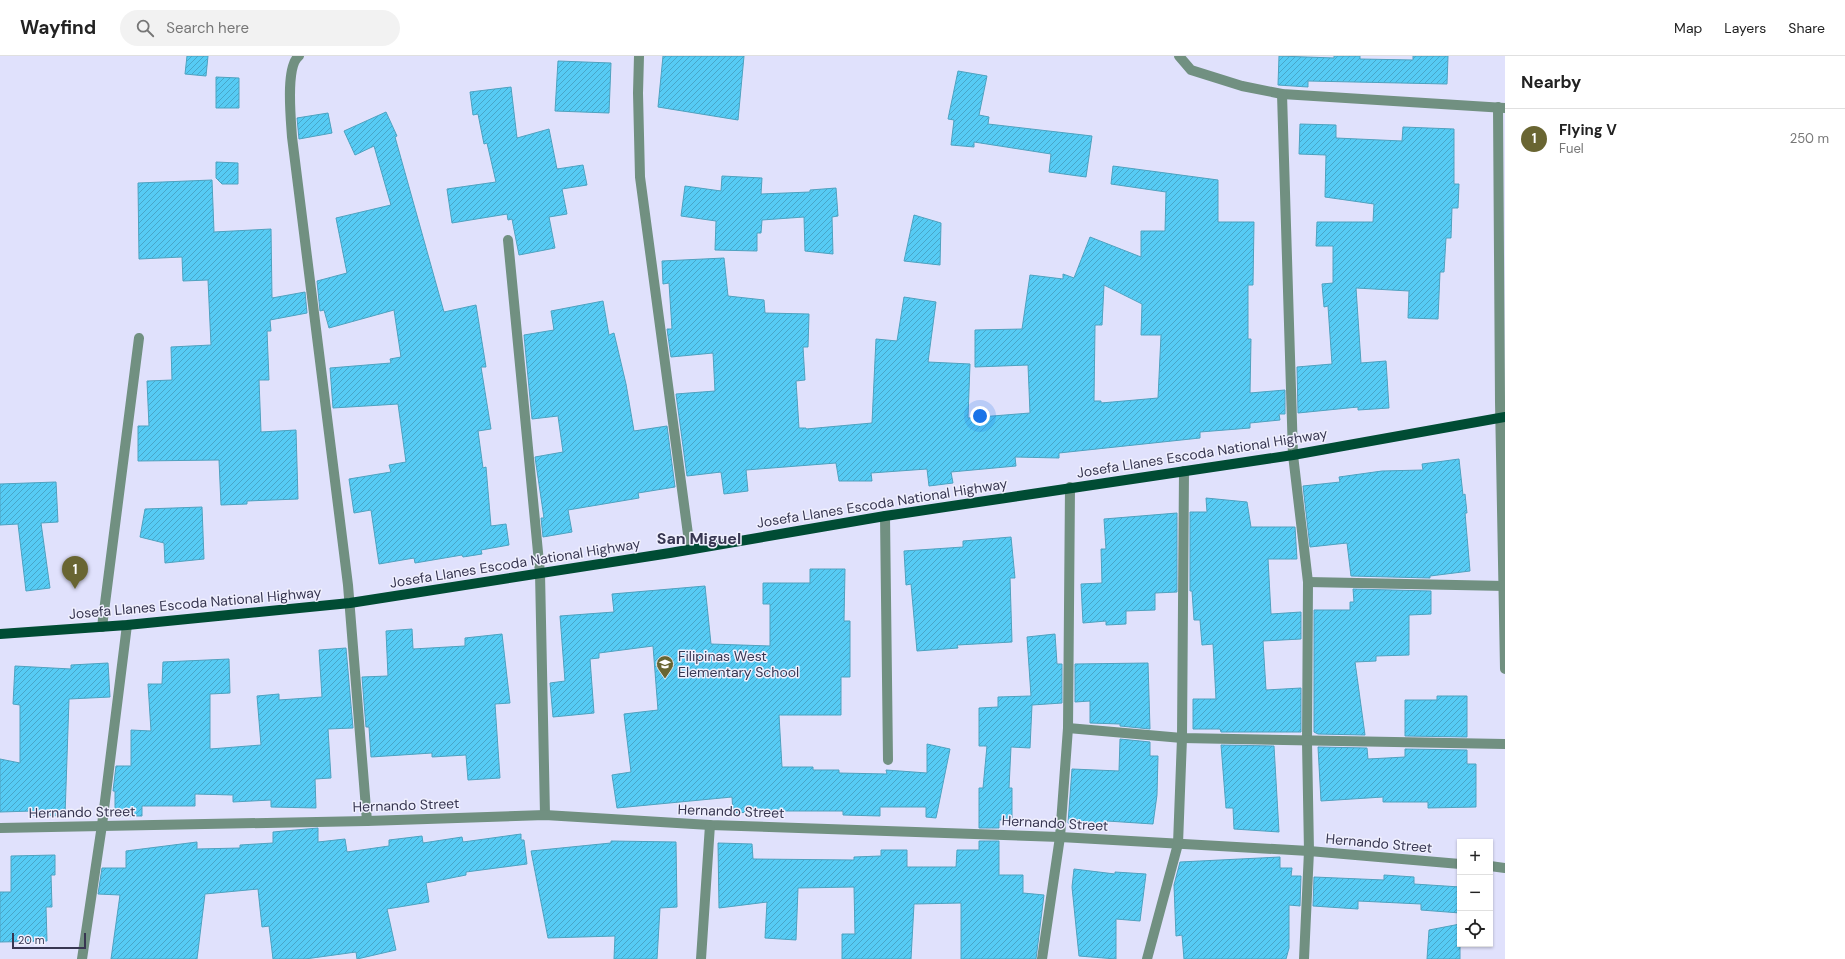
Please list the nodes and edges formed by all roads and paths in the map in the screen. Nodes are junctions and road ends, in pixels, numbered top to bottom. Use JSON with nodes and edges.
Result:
{"nodes":[{"id":1,"x":299,"y":56,"type":"edge"},
{"id":2,"x":639,"y":56,"type":"edge"},
{"id":3,"x":1179,"y":56,"type":"edge"},
{"id":4,"x":1282,"y":94,"type":"junction"},
{"id":5,"x":1501,"y":107,"type":"edge"},
{"id":6,"x":508,"y":240,"type":"dead end"},
{"id":7,"x":139,"y":338,"type":"dead end"},
{"id":8,"x":1503,"y":418,"type":"edge"},
{"id":9,"x":1293,"y":455,"type":"junction"},
{"id":10,"x":1184,"y":471,"type":"junction"},
{"id":11,"x":1070,"y":488,"type":"junction"},
{"id":12,"x":885,"y":516,"type":"junction"},
{"id":13,"x":690,"y":549,"type":"junction"},
{"id":14,"x":540,"y":573,"type":"junction"},
{"id":15,"x":1308,"y":582,"type":"junction"},
{"id":16,"x":1504,"y":586,"type":"edge"},
{"id":17,"x":350,"y":603,"type":"junction"},
{"id":18,"x":126,"y":625,"type":"junction"},
{"id":19,"x":102,"y":627,"type":"junction"},
{"id":20,"x":0,"y":634,"type":"edge"},
{"id":21,"x":1505,"y":668,"type":"edge"},
{"id":22,"x":1068,"y":728,"type":"junction"},
{"id":23,"x":1182,"y":738,"type":"junction"},
{"id":24,"x":1307,"y":742,"type":"junction"},
{"id":25,"x":1505,"y":744,"type":"edge"},
{"id":26,"x":888,"y":760,"type":"dead end"},
{"id":27,"x":545,"y":815,"type":"junction"},
{"id":28,"x":367,"y":821,"type":"junction"},
{"id":29,"x":102,"y":825,"type":"junction"},
{"id":30,"x":710,"y":825,"type":"junction"},
{"id":31,"x":0,"y":828,"type":"edge"},
{"id":32,"x":1060,"y":837,"type":"junction"},
{"id":33,"x":1178,"y":844,"type":"junction"},
{"id":34,"x":1310,"y":851,"type":"junction"},
{"id":35,"x":1457,"y":864,"type":"edge"},
{"id":36,"x":1493,"y":866,"type":"edge"},
{"id":37,"x":1505,"y":868,"type":"edge"},
{"id":38,"x":82,"y":959,"type":"edge"},
{"id":39,"x":701,"y":959,"type":"edge"},
{"id":40,"x":1042,"y":959,"type":"edge"},
{"id":41,"x":1148,"y":959,"type":"edge"},
{"id":42,"x":1304,"y":959,"type":"edge"}],
"edges":[{"from":1,"to":17,"type":"street"},
{"from":2,"to":13,"type":"street"},
{"from":3,"to":4,"type":"street"},
{"from":4,"to":5,"type":"street"},
{"from":4,"to":9,"type":"street"},
{"from":5,"to":8,"type":"street"},
{"from":6,"to":14,"type":"street"},
{"from":7,"to":19,"type":"street"},
{"from":8,"to":9,"type":"main road","name":"Josefa Llanes Escoda National Highway"},
{"from":8,"to":16,"type":"street"},
{"from":9,"to":10,"type":"main road","name":"Josefa Llanes Escoda National Highway"},
{"from":9,"to":15,"type":"street"},
{"from":10,"to":11,"type":"main road","name":"Josefa Llanes Escoda National Highway"},
{"from":10,"to":23,"type":"street"},
{"from":11,"to":12,"type":"main road","name":"Josefa Llanes Escoda National Highway"},
{"from":11,"to":22,"type":"street"},
{"from":12,"to":13,"type":"main road","name":"Josefa Llanes Escoda National Highway"},
{"from":12,"to":26,"type":"street"},
{"from":13,"to":14,"type":"main road","name":"Josefa Llanes Escoda National Highway"},
{"from":14,"to":17,"type":"main road","name":"Josefa Llanes Escoda National Highway"},
{"from":14,"to":27,"type":"street"},
{"from":15,"to":16,"type":"street"},
{"from":15,"to":24,"type":"street"},
{"from":16,"to":21,"type":"street"},
{"from":17,"to":18,"type":"main road","name":"Josefa Llanes Escoda National Highway"},
{"from":17,"to":28,"type":"street"},
{"from":18,"to":19,"type":"main road","name":"Josefa Llanes Escoda National Highway"},
{"from":18,"to":29,"type":"street"},
{"from":19,"to":20,"type":"main road","name":"Josefa Llanes Escoda National Highway"},
{"from":22,"to":23,"type":"street"},
{"from":22,"to":32,"type":"street"},
{"from":23,"to":24,"type":"street"},
{"from":23,"to":33,"type":"street"},
{"from":24,"to":25,"type":"street"},
{"from":24,"to":34,"type":"street"},
{"from":27,"to":28,"type":"street","name":"Hernando Street"},
{"from":27,"to":30,"type":"street","name":"Hernando Street"},
{"from":28,"to":29,"type":"street","name":"Hernando Street"},
{"from":29,"to":31,"type":"street","name":"Hernando Street"},
{"from":29,"to":38,"type":"street"},
{"from":30,"to":32,"type":"street","name":"Hernando Street"},
{"from":30,"to":39,"type":"street"},
{"from":32,"to":33,"type":"street","name":"Hernando Street"},
{"from":32,"to":40,"type":"street"},
{"from":33,"to":34,"type":"street","name":"Hernando Street"},
{"from":33,"to":41,"type":"street"},
{"from":34,"to":35,"type":"street","name":"Hernando Street"},
{"from":34,"to":42,"type":"street"},
{"from":36,"to":37,"type":"street"}]}
